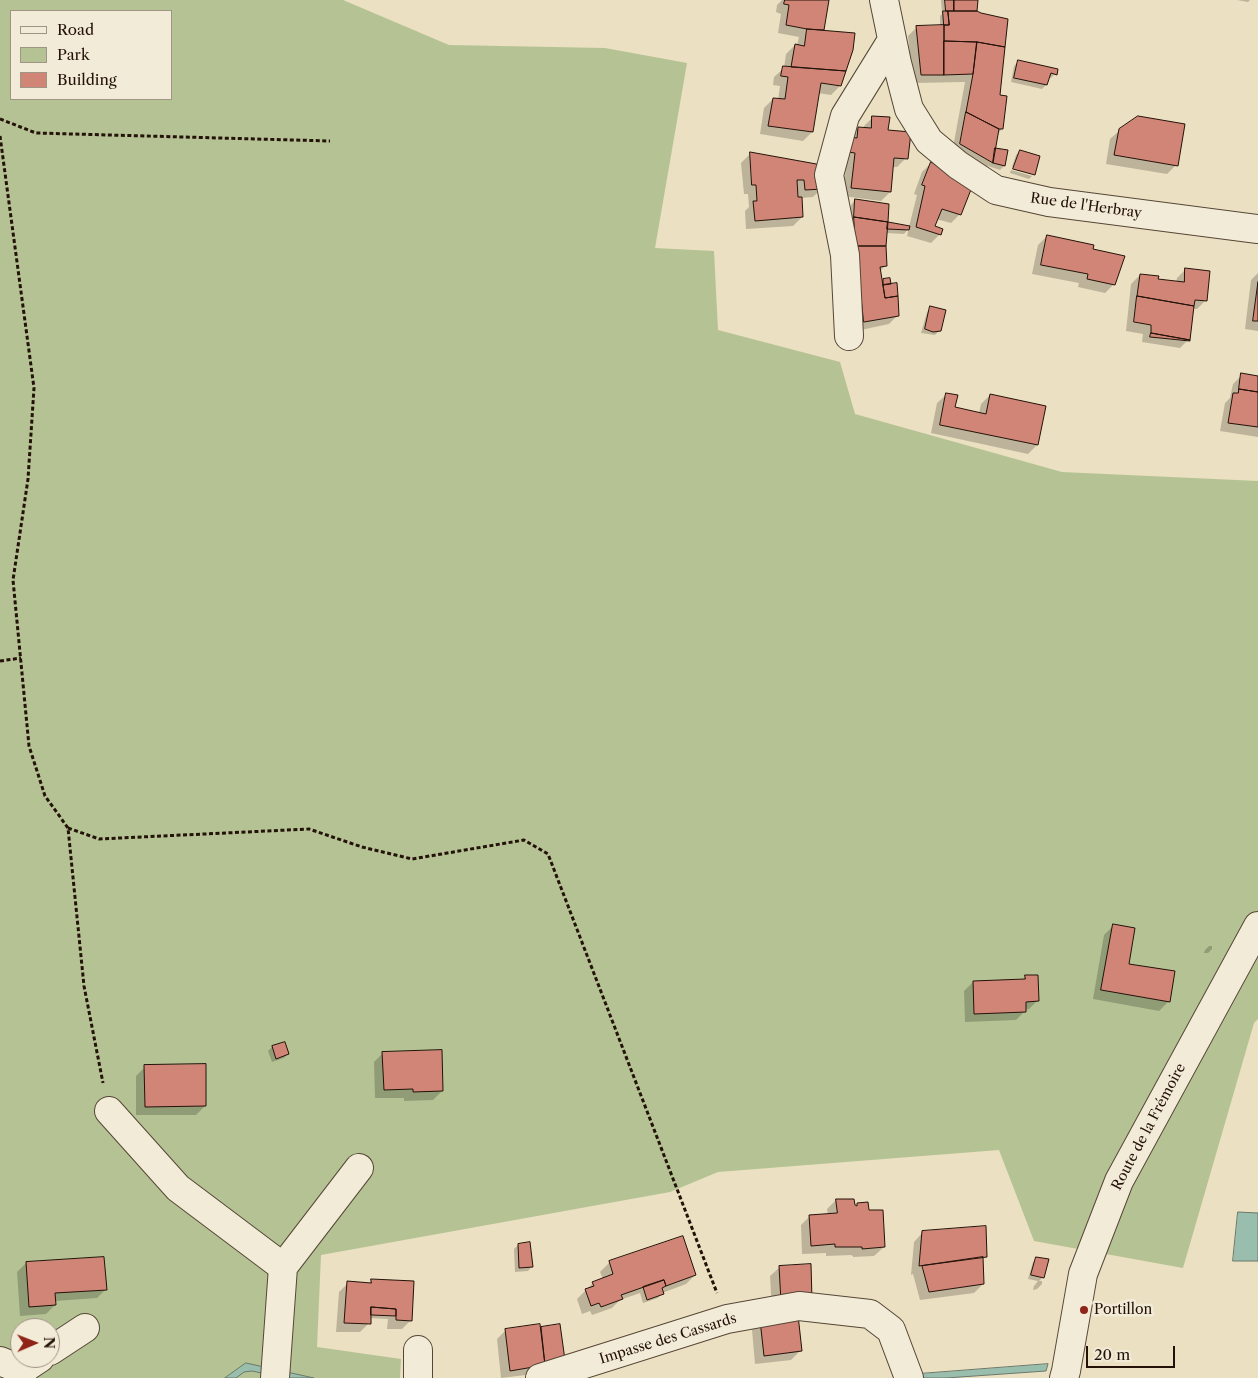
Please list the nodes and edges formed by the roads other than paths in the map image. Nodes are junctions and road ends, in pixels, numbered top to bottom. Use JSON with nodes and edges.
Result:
{"nodes":[{"id":1,"x":884,"y":0,"type":"edge"},
{"id":2,"x":892,"y":40,"type":"junction"},
{"id":3,"x":1258,"y":228,"type":"edge"},
{"id":4,"x":849,"y":336,"type":"dead end"},
{"id":5,"x":1258,"y":926,"type":"edge"},
{"id":6,"x":109,"y":1111,"type":"road end"},
{"id":7,"x":359,"y":1168,"type":"dead end"},
{"id":8,"x":283,"y":1267,"type":"junction"},
{"id":9,"x":84,"y":1328,"type":"dead end"},
{"id":10,"x":60,"y":1344,"type":"edge"},
{"id":11,"x":418,"y":1350,"type":"dead end"},
{"id":12,"x":1066,"y":1376,"type":"edge"},
{"id":13,"x":276,"y":1378,"type":"edge"},
{"id":14,"x":418,"y":1378,"type":"edge"},
{"id":15,"x":540,"y":1378,"type":"edge"},
{"id":16,"x":909,"y":1378,"type":"edge"}],
"edges":[{"from":1,"to":2,"type":"street","name":"Rue de l'Herbray"},
{"from":2,"to":3,"type":"street","name":"Rue de l'Herbray"},
{"from":2,"to":4,"type":"street"},
{"from":5,"to":12,"type":"street","name":"Route de la Frémoire"},
{"from":6,"to":8,"type":"street"},
{"from":7,"to":8,"type":"street"},
{"from":8,"to":13,"type":"street"},
{"from":9,"to":10,"type":"street"},
{"from":11,"to":14,"type":"street"},
{"from":15,"to":16,"type":"street","name":"Impasse des Cassards"}]}
